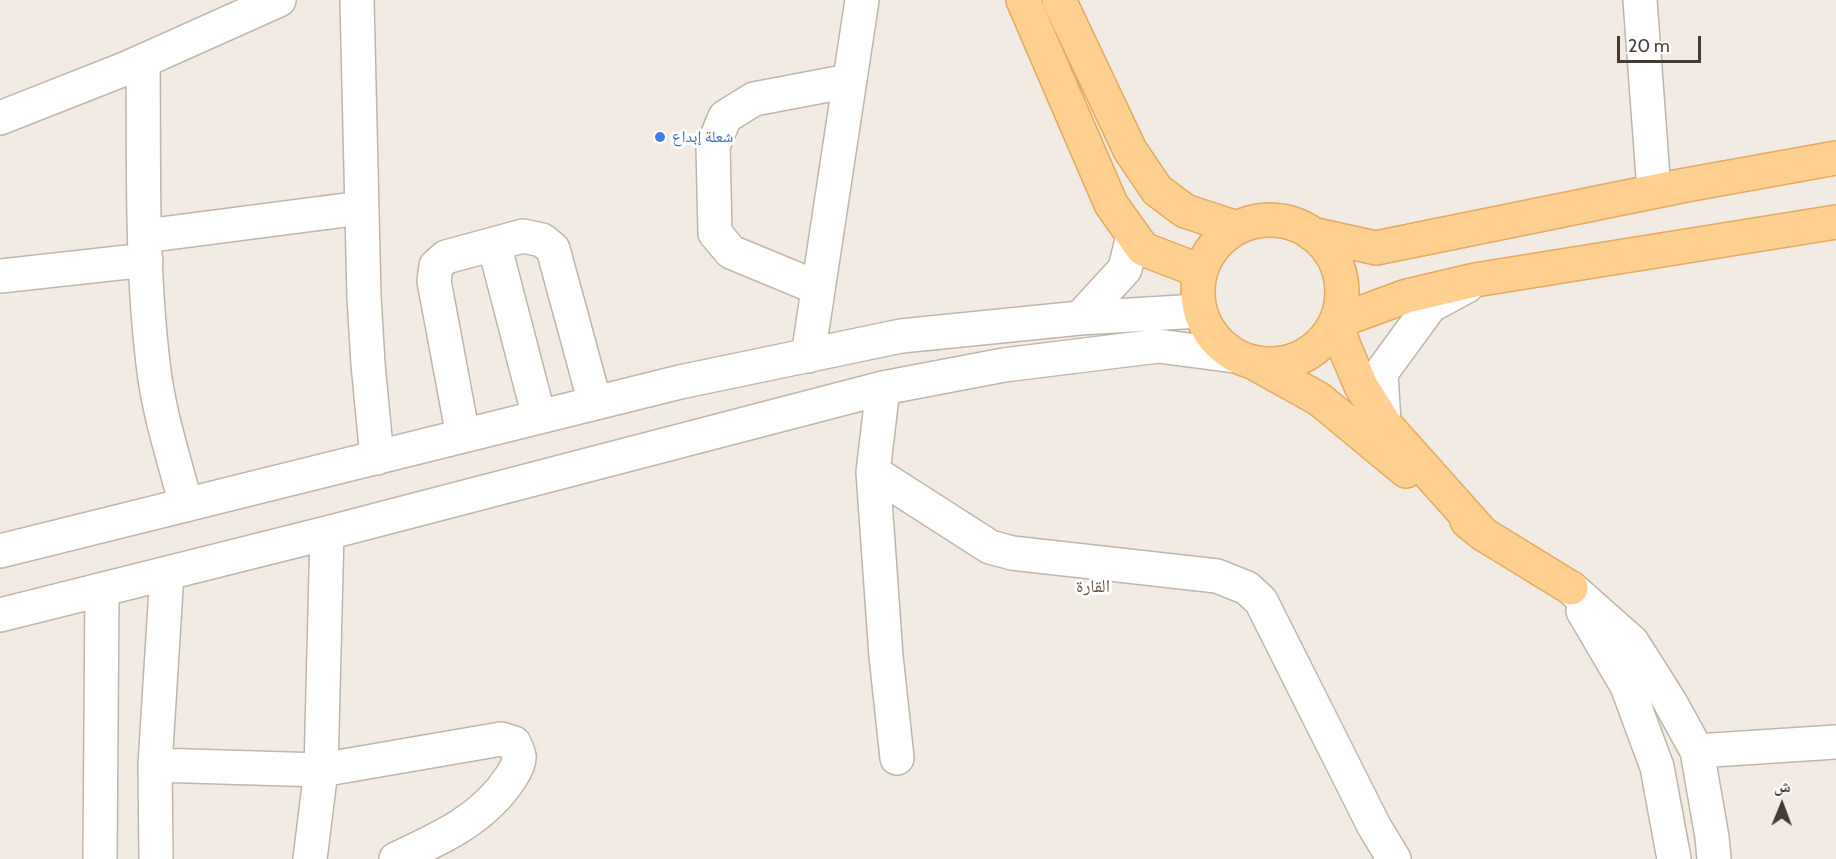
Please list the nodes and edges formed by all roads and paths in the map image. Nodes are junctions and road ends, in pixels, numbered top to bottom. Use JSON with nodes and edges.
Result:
{"nodes":[{"id":1,"x":279,"y":0,"type":"edge"},
{"id":2,"x":357,"y":0,"type":"edge"},
{"id":3,"x":862,"y":0,"type":"edge"},
{"id":4,"x":1023,"y":0,"type":"edge"},
{"id":5,"x":1059,"y":0,"type":"edge"},
{"id":6,"x":1640,"y":0,"type":"edge"},
{"id":7,"x":142,"y":61,"type":"junction"},
{"id":8,"x":849,"y":81,"type":"junction"},
{"id":9,"x":0,"y":118,"type":"edge"},
{"id":10,"x":1836,"y":159,"type":"edge"},
{"id":11,"x":1654,"y":191,"type":"junction"},
{"id":12,"x":361,"y":208,"type":"junction"},
{"id":13,"x":1836,"y":222,"type":"edge"},
{"id":14,"x":1237,"y":228,"type":"junction"},
{"id":15,"x":1312,"y":234,"type":"junction"},
{"id":16,"x":1133,"y":235,"type":"junction"},
{"id":17,"x":495,"y":244,"type":"junction"},
{"id":18,"x":146,"y":248,"type":"junction"},
{"id":19,"x":1200,"y":271,"type":"junction"},
{"id":20,"x":0,"y":276,"type":"edge"},
{"id":21,"x":1482,"y":278,"type":"junction"},
{"id":22,"x":818,"y":288,"type":"junction"},
{"id":23,"x":1199,"y":311,"type":"junction"},
{"id":24,"x":1080,"y":318,"type":"junction"},
{"id":25,"x":1336,"y":322,"type":"junction"},
{"id":26,"x":808,"y":356,"type":"junction"},
{"id":27,"x":1244,"y":359,"type":"junction"},
{"id":28,"x":883,"y":388,"type":"junction"},
{"id":29,"x":595,"y":404,"type":"junction"},
{"id":30,"x":539,"y":417,"type":"junction"},
{"id":31,"x":1384,"y":423,"type":"junction"},
{"id":32,"x":463,"y":436,"type":"junction"},
{"id":33,"x":377,"y":458,"type":"junction"},
{"id":34,"x":873,"y":472,"type":"junction"},
{"id":35,"x":186,"y":505,"type":"junction"},
{"id":36,"x":327,"y":533,"type":"junction"},
{"id":37,"x":1483,"y":534,"type":"junction"},
{"id":38,"x":0,"y":551,"type":"edge"},
{"id":39,"x":167,"y":573,"type":"junction"},
{"id":40,"x":1571,"y":588,"type":"junction"},
{"id":41,"x":102,"y":590,"type":"junction"},
{"id":42,"x":0,"y":615,"type":"edge"},
{"id":43,"x":1836,"y":742,"type":"edge"},
{"id":44,"x":1697,"y":751,"type":"junction"},
{"id":45,"x":897,"y":758,"type":"dead end"},
{"id":46,"x":155,"y":765,"type":"junction"},
{"id":47,"x":321,"y":770,"type":"junction"},
{"id":48,"x":100,"y":859,"type":"edge"},
{"id":49,"x":156,"y":859,"type":"edge"},
{"id":50,"x":310,"y":859,"type":"edge"},
{"id":51,"x":396,"y":859,"type":"edge"},
{"id":52,"x":1394,"y":859,"type":"edge"},
{"id":53,"x":1674,"y":859,"type":"edge"},
{"id":54,"x":1714,"y":859,"type":"edge"}],
"edges":[{"from":1,"to":7,"type":"street"},
{"from":2,"to":12,"type":"street"},
{"from":3,"to":8,"type":"street"},
{"from":4,"to":16,"type":"main road"},
{"from":5,"to":14,"type":"main road"},
{"from":6,"to":11,"type":"street"},
{"from":7,"to":9,"type":"street"},
{"from":7,"to":18,"type":"street"},
{"from":8,"to":22,"type":"street"},
{"from":8,"to":22,"type":"street"},
{"from":10,"to":11,"type":"main road"},
{"from":11,"to":15,"type":"main road"},
{"from":12,"to":18,"type":"street"},
{"from":12,"to":33,"type":"street"},
{"from":13,"to":21,"type":"main road"},
{"from":14,"to":15,"type":"main road"},
{"from":14,"to":19,"type":"main road"},
{"from":15,"to":25,"type":"main road"},
{"from":16,"to":19,"type":"main road"},
{"from":16,"to":24,"type":"street"},
{"from":17,"to":29,"type":"street"},
{"from":17,"to":30,"type":"street"},
{"from":17,"to":32,"type":"street"},
{"from":18,"to":20,"type":"street"},
{"from":18,"to":35,"type":"street"},
{"from":19,"to":23,"type":"main road"},
{"from":21,"to":25,"type":"main road"},
{"from":21,"to":31,"type":"street"},
{"from":22,"to":26,"type":"street"},
{"from":23,"to":24,"type":"street"},
{"from":23,"to":27,"type":"main road"},
{"from":24,"to":26,"type":"street"},
{"from":25,"to":27,"type":"main road"},
{"from":25,"to":31,"type":"main road"},
{"from":26,"to":29,"type":"street"},
{"from":27,"to":28,"type":"street"},
{"from":27,"to":37,"type":"main road"},
{"from":28,"to":34,"type":"street"},
{"from":28,"to":36,"type":"street"},
{"from":29,"to":30,"type":"street"},
{"from":30,"to":32,"type":"street"},
{"from":31,"to":37,"type":"main road"},
{"from":32,"to":33,"type":"street"},
{"from":33,"to":35,"type":"street"},
{"from":34,"to":45,"type":"street"},
{"from":34,"to":52,"type":"street"},
{"from":35,"to":38,"type":"street"},
{"from":36,"to":39,"type":"street"},
{"from":36,"to":47,"type":"street"},
{"from":37,"to":40,"type":"main road"},
{"from":39,"to":41,"type":"street"},
{"from":39,"to":46,"type":"street"},
{"from":40,"to":44,"type":"street"},
{"from":40,"to":53,"type":"street"},
{"from":41,"to":42,"type":"street"},
{"from":41,"to":48,"type":"street"},
{"from":43,"to":44,"type":"street"},
{"from":44,"to":54,"type":"street"},
{"from":46,"to":47,"type":"street"},
{"from":46,"to":49,"type":"street"},
{"from":47,"to":50,"type":"street"},
{"from":47,"to":51,"type":"street"}]}
